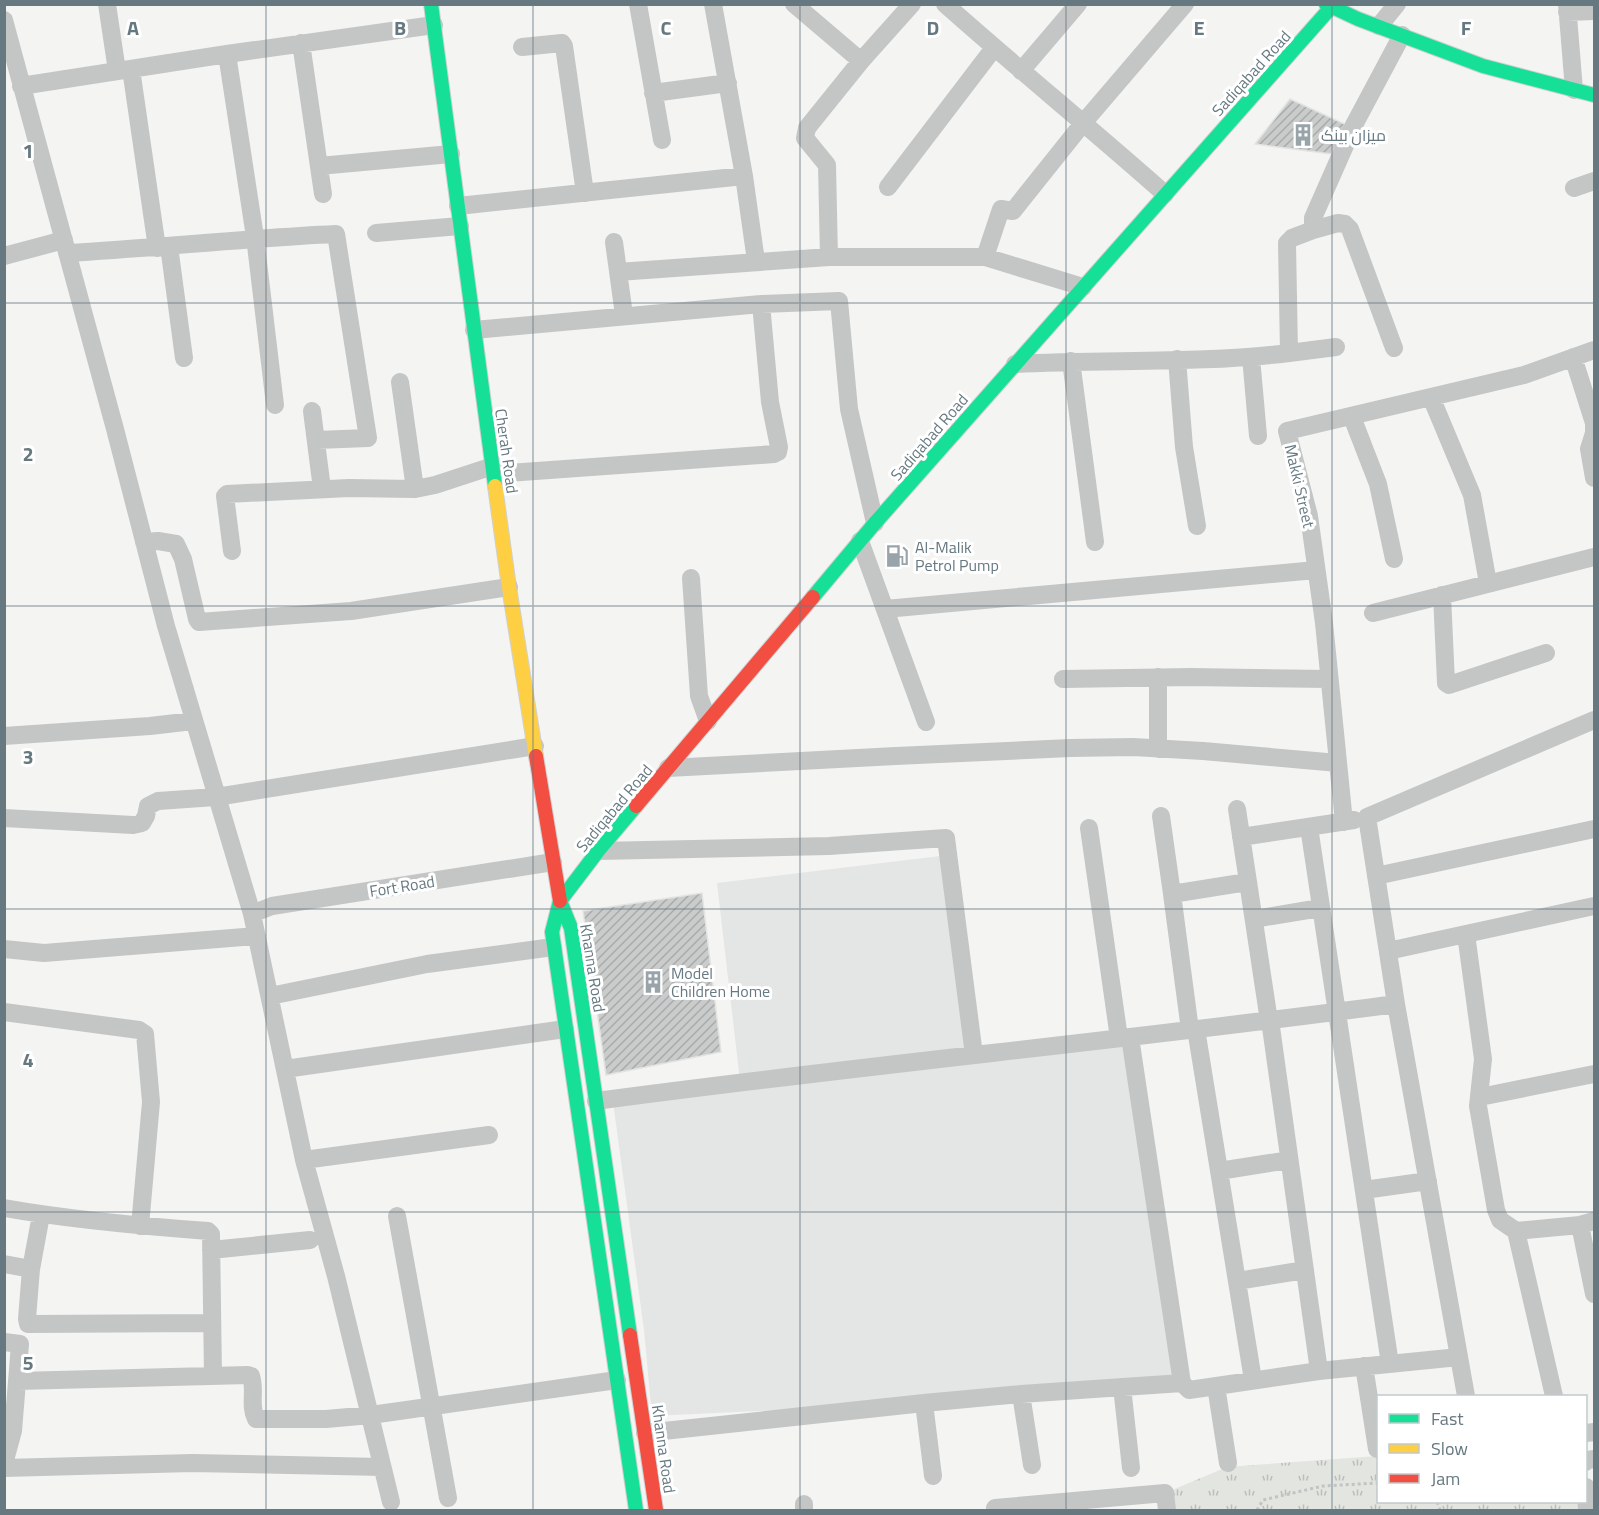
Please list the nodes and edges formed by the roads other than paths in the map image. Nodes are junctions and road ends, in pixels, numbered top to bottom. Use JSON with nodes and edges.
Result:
{"nodes":[{"id":1,"x":107,"y":4,"type":"edge"},
{"id":2,"x":431,"y":4,"type":"edge"},
{"id":3,"x":638,"y":4,"type":"edge"},
{"id":4,"x":713,"y":4,"type":"edge"},
{"id":5,"x":794,"y":4,"type":"edge"},
{"id":6,"x":912,"y":4,"type":"edge"},
{"id":7,"x":945,"y":4,"type":"edge"},
{"id":8,"x":1078,"y":4,"type":"edge"},
{"id":9,"x":1185,"y":4,"type":"edge"},
{"id":10,"x":1397,"y":4,"type":"edge"},
{"id":11,"x":1330,"y":6,"type":"edge"},
{"id":12,"x":1567,"y":8,"type":"edge"},
{"id":13,"x":1594,"y":11,"type":"edge"},
{"id":14,"x":4,"y":20,"type":"edge"},
{"id":15,"x":434,"y":25,"type":"junction"},
{"id":16,"x":1379,"y":26,"type":"junction"},
{"id":17,"x":1402,"y":35,"type":"junction"},
{"id":18,"x":301,"y":44,"type":"junction"},
{"id":19,"x":522,"y":47,"type":"dead end"},
{"id":20,"x":994,"y":48,"type":"junction"},
{"id":21,"x":227,"y":54,"type":"junction"},
{"id":22,"x":861,"y":61,"type":"junction"},
{"id":23,"x":124,"y":70,"type":"junction"},
{"id":24,"x":1021,"y":71,"type":"junction"},
{"id":25,"x":728,"y":83,"type":"junction"},
{"id":26,"x":21,"y":86,"type":"junction"},
{"id":27,"x":1575,"y":90,"type":"junction"},
{"id":28,"x":653,"y":93,"type":"junction"},
{"id":29,"x":1594,"y":95,"type":"edge"},
{"id":30,"x":1084,"y":122,"type":"junction"},
{"id":31,"x":662,"y":140,"type":"dead end"},
{"id":32,"x":451,"y":154,"type":"junction"},
{"id":33,"x":319,"y":165,"type":"junction"},
{"id":34,"x":744,"y":176,"type":"junction"},
{"id":35,"x":1594,"y":181,"type":"edge"},
{"id":36,"x":888,"y":187,"type":"dead end"},
{"id":37,"x":1574,"y":188,"type":"dead end"},
{"id":38,"x":585,"y":193,"type":"junction"},
{"id":39,"x":323,"y":194,"type":"dead end"},
{"id":40,"x":1165,"y":194,"type":"junction"},
{"id":41,"x":458,"y":206,"type":"junction"},
{"id":42,"x":460,"y":226,"type":"junction"},
{"id":43,"x":1313,"y":230,"type":"junction"},
{"id":44,"x":376,"y":233,"type":"dead end"},
{"id":45,"x":255,"y":237,"type":"junction"},
{"id":46,"x":614,"y":242,"type":"dead end"},
{"id":47,"x":65,"y":247,"type":"junction"},
{"id":48,"x":163,"y":247,"type":"junction"},
{"id":49,"x":4,"y":256,"type":"edge"},
{"id":50,"x":829,"y":257,"type":"junction"},
{"id":51,"x":984,"y":257,"type":"junction"},
{"id":52,"x":756,"y":261,"type":"junction"},
{"id":53,"x":618,"y":272,"type":"junction"},
{"id":54,"x":1083,"y":287,"type":"junction"},
{"id":55,"x":761,"y":303,"type":"junction"},
{"id":56,"x":624,"y":315,"type":"junction"},
{"id":57,"x":474,"y":330,"type":"junction"},
{"id":58,"x":1336,"y":347,"type":"dead end"},
{"id":59,"x":1394,"y":348,"type":"dead end"},
{"id":60,"x":1594,"y":350,"type":"edge"},
{"id":61,"x":1289,"y":353,"type":"junction"},
{"id":62,"x":1251,"y":357,"type":"junction"},
{"id":63,"x":1574,"y":357,"type":"junction"},
{"id":64,"x":184,"y":358,"type":"dead end"},
{"id":65,"x":1177,"y":359,"type":"junction"},
{"id":66,"x":1071,"y":361,"type":"junction"},
{"id":67,"x":1015,"y":364,"type":"junction"},
{"id":68,"x":400,"y":382,"type":"dead end"},
{"id":69,"x":1431,"y":398,"type":"junction"},
{"id":70,"x":275,"y":405,"type":"dead end"},
{"id":71,"x":312,"y":411,"type":"dead end"},
{"id":72,"x":1352,"y":417,"type":"junction"},
{"id":73,"x":1258,"y":436,"type":"dead end"},
{"id":74,"x":317,"y":440,"type":"junction"},
{"id":75,"x":494,"y":470,"type":"junction"},
{"id":76,"x":1594,"y":478,"type":"edge"},
{"id":77,"x":322,"y":489,"type":"junction"},
{"id":78,"x":415,"y":489,"type":"junction"},
{"id":79,"x":875,"y":523,"type":"junction"},
{"id":80,"x":1197,"y":526,"type":"dead end"},
{"id":81,"x":860,"y":541,"type":"junction"},
{"id":82,"x":144,"y":542,"type":"junction"},
{"id":83,"x":1095,"y":542,"type":"dead end"},
{"id":84,"x":232,"y":551,"type":"dead end"},
{"id":85,"x":1594,"y":557,"type":"edge"},
{"id":86,"x":1394,"y":559,"type":"dead end"},
{"id":87,"x":1316,"y":570,"type":"junction"},
{"id":88,"x":691,"y":578,"type":"dead end"},
{"id":89,"x":1488,"y":583,"type":"junction"},
{"id":90,"x":509,"y":587,"type":"junction"},
{"id":91,"x":1442,"y":595,"type":"junction"},
{"id":92,"x":885,"y":609,"type":"junction"},
{"id":93,"x":1373,"y":613,"type":"dead end"},
{"id":94,"x":1546,"y":653,"type":"dead end"},
{"id":95,"x":1158,"y":677,"type":"junction"},
{"id":96,"x":1064,"y":679,"type":"dead end"},
{"id":97,"x":1329,"y":679,"type":"junction"},
{"id":98,"x":1594,"y":720,"type":"edge"},
{"id":99,"x":193,"y":721,"type":"junction"},
{"id":100,"x":708,"y":721,"type":"junction"},
{"id":101,"x":926,"y":722,"type":"dead end"},
{"id":102,"x":4,"y":736,"type":"edge"},
{"id":103,"x":535,"y":746,"type":"junction"},
{"id":104,"x":1158,"y":749,"type":"junction"},
{"id":105,"x":1338,"y":763,"type":"junction"},
{"id":106,"x":668,"y":768,"type":"junction"},
{"id":107,"x":216,"y":797,"type":"junction"},
{"id":108,"x":1237,"y":809,"type":"dead end"},
{"id":109,"x":1161,"y":816,"type":"dead end"},
{"id":110,"x":1367,"y":817,"type":"junction"},
{"id":111,"x":4,"y":818,"type":"edge"},
{"id":112,"x":1344,"y":822,"type":"junction"},
{"id":113,"x":1309,"y":827,"type":"junction"},
{"id":114,"x":1089,"y":828,"type":"dead end"},
{"id":115,"x":1594,"y":829,"type":"edge"},
{"id":116,"x":1241,"y":837,"type":"junction"},
{"id":117,"x":598,"y":851,"type":"junction"},
{"id":118,"x":553,"y":862,"type":"junction"},
{"id":119,"x":1376,"y":876,"type":"junction"},
{"id":120,"x":1247,"y":882,"type":"junction"},
{"id":121,"x":1172,"y":894,"type":"junction"},
{"id":122,"x":560,"y":901,"type":"junction"},
{"id":123,"x":1594,"y":906,"type":"edge"},
{"id":124,"x":1320,"y":908,"type":"junction"},
{"id":125,"x":252,"y":914,"type":"junction"},
{"id":126,"x":1254,"y":919,"type":"junction"},
{"id":127,"x":1466,"y":934,"type":"junction"},
{"id":128,"x":256,"y":936,"type":"junction"},
{"id":129,"x":553,"y":947,"type":"junction"},
{"id":130,"x":4,"y":949,"type":"edge"},
{"id":131,"x":1388,"y":951,"type":"junction"},
{"id":132,"x":270,"y":996,"type":"junction"},
{"id":133,"x":1396,"y":1004,"type":"junction"},
{"id":134,"x":4,"y":1012,"type":"edge"},
{"id":135,"x":1335,"y":1012,"type":"junction"},
{"id":136,"x":1269,"y":1020,"type":"junction"},
{"id":137,"x":565,"y":1029,"type":"junction"},
{"id":138,"x":1193,"y":1029,"type":"junction"},
{"id":139,"x":1124,"y":1037,"type":"junction"},
{"id":140,"x":974,"y":1054,"type":"junction"},
{"id":141,"x":285,"y":1069,"type":"junction"},
{"id":142,"x":1594,"y":1074,"type":"edge"},
{"id":143,"x":1480,"y":1097,"type":"junction"},
{"id":144,"x":596,"y":1101,"type":"junction"},
{"id":145,"x":576,"y":1104,"type":"junction"},
{"id":146,"x":489,"y":1135,"type":"dead end"},
{"id":147,"x":304,"y":1160,"type":"junction"},
{"id":148,"x":1289,"y":1160,"type":"junction"},
{"id":149,"x":1219,"y":1171,"type":"junction"},
{"id":150,"x":1428,"y":1181,"type":"junction"},
{"id":151,"x":1364,"y":1190,"type":"junction"},
{"id":152,"x":4,"y":1208,"type":"edge"},
{"id":153,"x":41,"y":1215,"type":"junction"},
{"id":154,"x":397,"y":1216,"type":"dead end"},
{"id":155,"x":1587,"y":1223,"type":"edge"},
{"id":156,"x":140,"y":1226,"type":"junction"},
{"id":157,"x":1516,"y":1231,"type":"junction"},
{"id":158,"x":310,"y":1240,"type":"dead end"},
{"id":159,"x":211,"y":1250,"type":"junction"},
{"id":160,"x":4,"y":1264,"type":"edge"},
{"id":161,"x":31,"y":1269,"type":"junction"},
{"id":162,"x":1305,"y":1270,"type":"junction"},
{"id":163,"x":1237,"y":1281,"type":"junction"},
{"id":164,"x":1594,"y":1294,"type":"edge"},
{"id":165,"x":212,"y":1323,"type":"junction"},
{"id":166,"x":4,"y":1342,"type":"edge"},
{"id":167,"x":1459,"y":1357,"type":"junction"},
{"id":168,"x":1390,"y":1364,"type":"junction"},
{"id":169,"x":1364,"y":1366,"type":"junction"},
{"id":170,"x":1319,"y":1371,"type":"junction"},
{"id":171,"x":213,"y":1376,"type":"junction"},
{"id":172,"x":617,"y":1380,"type":"junction"},
{"id":173,"x":1253,"y":1380,"type":"junction"},
{"id":174,"x":18,"y":1381,"type":"junction"},
{"id":175,"x":1182,"y":1383,"type":"junction"},
{"id":176,"x":1216,"y":1386,"type":"junction"},
{"id":177,"x":1122,"y":1387,"type":"junction"},
{"id":178,"x":1021,"y":1394,"type":"junction"},
{"id":179,"x":1466,"y":1395,"type":"edge"},
{"id":180,"x":1554,"y":1395,"type":"edge"},
{"id":181,"x":924,"y":1403,"type":"junction"},
{"id":182,"x":431,"y":1406,"type":"junction"},
{"id":183,"x":370,"y":1415,"type":"junction"},
{"id":184,"x":9,"y":1430,"type":"edge"},
{"id":185,"x":645,"y":1433,"type":"junction"},
{"id":186,"x":625,"y":1436,"type":"junction"},
{"id":187,"x":1377,"y":1449,"type":"dead end"},
{"id":188,"x":1228,"y":1463,"type":"dead end"},
{"id":189,"x":1032,"y":1465,"type":"dead end"},
{"id":190,"x":4,"y":1466,"type":"edge"},
{"id":191,"x":382,"y":1467,"type":"junction"},
{"id":192,"x":1131,"y":1468,"type":"dead end"},
{"id":193,"x":933,"y":1476,"type":"dead end"},
{"id":194,"x":448,"y":1498,"type":"dead end"},
{"id":195,"x":391,"y":1502,"type":"dead end"},
{"id":196,"x":636,"y":1510,"type":"edge"},
{"id":197,"x":656,"y":1510,"type":"edge"},
{"id":198,"x":995,"y":1510,"type":"edge"},
{"id":199,"x":1167,"y":1510,"type":"edge"}],
"edges":[{"from":1,"to":23,"type":"street"},
{"from":2,"to":15,"type":"main road","name":"Cherah Road"},
{"from":3,"to":28,"type":"street"},
{"from":4,"to":25,"type":"street"},
{"from":5,"to":22,"type":"street"},
{"from":6,"to":22,"type":"street"},
{"from":7,"to":20,"type":"street"},
{"from":8,"to":24,"type":"street"},
{"from":9,"to":30,"type":"street"},
{"from":10,"to":16,"type":"street"},
{"from":11,"to":16,"type":"main road"},
{"from":11,"to":40,"type":"main road","name":"Sadiqabad Road"},
{"from":12,"to":13,"type":"street"},
{"from":12,"to":27,"type":"street"},
{"from":14,"to":26,"type":"street"},
{"from":15,"to":18,"type":"street"},
{"from":15,"to":32,"type":"main road","name":"Cherah Road"},
{"from":16,"to":17,"type":"main road"},
{"from":17,"to":27,"type":"main road"},
{"from":17,"to":43,"type":"street"},
{"from":18,"to":21,"type":"street"},
{"from":18,"to":33,"type":"street"},
{"from":19,"to":38,"type":"street"},
{"from":20,"to":24,"type":"street"},
{"from":20,"to":36,"type":"street"},
{"from":21,"to":23,"type":"street"},
{"from":21,"to":45,"type":"street"},
{"from":22,"to":50,"type":"street"},
{"from":23,"to":26,"type":"street"},
{"from":23,"to":48,"type":"street"},
{"from":24,"to":30,"type":"street"},
{"from":25,"to":28,"type":"street"},
{"from":25,"to":34,"type":"street"},
{"from":26,"to":47,"type":"street"},
{"from":27,"to":29,"type":"main road"},
{"from":28,"to":31,"type":"street"},
{"from":30,"to":40,"type":"street"},
{"from":30,"to":51,"type":"street"},
{"from":32,"to":33,"type":"street"},
{"from":32,"to":41,"type":"main road","name":"Cherah Road"},
{"from":33,"to":39,"type":"street"},
{"from":34,"to":38,"type":"street"},
{"from":34,"to":52,"type":"street"},
{"from":35,"to":37,"type":"street"},
{"from":38,"to":41,"type":"street"},
{"from":40,"to":54,"type":"main road","name":"Sadiqabad Road"},
{"from":41,"to":42,"type":"main road","name":"Cherah Road"},
{"from":42,"to":44,"type":"street"},
{"from":42,"to":57,"type":"main road","name":"Cherah Road"},
{"from":43,"to":59,"type":"street"},
{"from":43,"to":61,"type":"street"},
{"from":45,"to":48,"type":"street"},
{"from":45,"to":70,"type":"street"},
{"from":45,"to":74,"type":"street"},
{"from":46,"to":53,"type":"street"},
{"from":47,"to":48,"type":"street"},
{"from":47,"to":49,"type":"street"},
{"from":47,"to":82,"type":"street"},
{"from":48,"to":64,"type":"street"},
{"from":50,"to":51,"type":"street"},
{"from":50,"to":52,"type":"street"},
{"from":51,"to":54,"type":"street"},
{"from":52,"to":53,"type":"street"},
{"from":53,"to":56,"type":"street"},
{"from":54,"to":67,"type":"main road","name":"Sadiqabad Road"},
{"from":55,"to":56,"type":"street"},
{"from":55,"to":75,"type":"street"},
{"from":55,"to":79,"type":"street"},
{"from":56,"to":57,"type":"street"},
{"from":57,"to":75,"type":"main road","name":"Cherah Road"},
{"from":58,"to":61,"type":"street"},
{"from":60,"to":63,"type":"street","name":"Makki Street"},
{"from":61,"to":62,"type":"street"},
{"from":62,"to":65,"type":"street"},
{"from":62,"to":73,"type":"street"},
{"from":63,"to":69,"type":"street","name":"Makki Street"},
{"from":63,"to":76,"type":"street"},
{"from":65,"to":66,"type":"street"},
{"from":65,"to":80,"type":"street"},
{"from":66,"to":67,"type":"street"},
{"from":66,"to":83,"type":"street"},
{"from":67,"to":79,"type":"main road","name":"Sadiqabad Road"},
{"from":68,"to":78,"type":"street"},
{"from":69,"to":72,"type":"street","name":"Makki Street"},
{"from":69,"to":89,"type":"street"},
{"from":71,"to":74,"type":"street"},
{"from":72,"to":86,"type":"street"},
{"from":72,"to":87,"type":"street","name":"Makki Street"},
{"from":74,"to":77,"type":"street"},
{"from":75,"to":78,"type":"street"},
{"from":75,"to":90,"type":"main road","name":"Cherah Road"},
{"from":77,"to":78,"type":"street"},
{"from":77,"to":84,"type":"street"},
{"from":79,"to":81,"type":"main road","name":"Sadiqabad Road"},
{"from":81,"to":92,"type":"street"},
{"from":81,"to":100,"type":"main road","name":"Sadiqabad Road"},
{"from":82,"to":90,"type":"street"},
{"from":82,"to":99,"type":"street"},
{"from":85,"to":89,"type":"street"},
{"from":87,"to":92,"type":"street"},
{"from":87,"to":97,"type":"street","name":"Makki Street"},
{"from":88,"to":100,"type":"street"},
{"from":89,"to":91,"type":"street"},
{"from":90,"to":103,"type":"main road","name":"Cherah Road"},
{"from":91,"to":93,"type":"street"},
{"from":91,"to":94,"type":"street"},
{"from":92,"to":101,"type":"street"},
{"from":95,"to":96,"type":"street"},
{"from":95,"to":97,"type":"street"},
{"from":95,"to":104,"type":"street"},
{"from":97,"to":105,"type":"street","name":"Makki Street"},
{"from":98,"to":110,"type":"street"},
{"from":99,"to":102,"type":"street"},
{"from":99,"to":107,"type":"street"},
{"from":100,"to":106,"type":"main road","name":"Sadiqabad Road"},
{"from":103,"to":107,"type":"street"},
{"from":103,"to":118,"type":"main road","name":"Cherah Road"},
{"from":104,"to":105,"type":"street"},
{"from":104,"to":106,"type":"street"},
{"from":105,"to":112,"type":"street","name":"Makki Street"},
{"from":106,"to":117,"type":"main road","name":"Sadiqabad Road"},
{"from":107,"to":111,"type":"street"},
{"from":107,"to":125,"type":"street"},
{"from":108,"to":116,"type":"street"},
{"from":109,"to":121,"type":"street"},
{"from":110,"to":112,"type":"street"},
{"from":110,"to":119,"type":"street"},
{"from":112,"to":113,"type":"street"},
{"from":113,"to":116,"type":"street"},
{"from":113,"to":124,"type":"street"},
{"from":114,"to":139,"type":"street"},
{"from":115,"to":119,"type":"street"},
{"from":116,"to":120,"type":"street"},
{"from":117,"to":122,"type":"main road","name":"Sadiqabad Road"},
{"from":117,"to":140,"type":"street"},
{"from":118,"to":122,"type":"main road","name":"Cherah Road"},
{"from":118,"to":125,"type":"street","name":"Fort Road"},
{"from":119,"to":131,"type":"street"},
{"from":120,"to":121,"type":"street"},
{"from":120,"to":126,"type":"street"},
{"from":121,"to":138,"type":"street"},
{"from":122,"to":129,"type":"main road","name":"Khanna Road"},
{"from":122,"to":144,"type":"main road","name":"Khanna Road"},
{"from":123,"to":127,"type":"street"},
{"from":124,"to":126,"type":"street"},
{"from":124,"to":135,"type":"street"},
{"from":125,"to":128,"type":"street"},
{"from":126,"to":136,"type":"street"},
{"from":127,"to":131,"type":"street"},
{"from":127,"to":143,"type":"street"},
{"from":128,"to":130,"type":"street"},
{"from":128,"to":132,"type":"street"},
{"from":129,"to":132,"type":"street"},
{"from":129,"to":137,"type":"main road","name":"Khanna Road"},
{"from":131,"to":133,"type":"street"},
{"from":132,"to":141,"type":"street"},
{"from":133,"to":135,"type":"street"},
{"from":133,"to":150,"type":"street"},
{"from":134,"to":156,"type":"street"},
{"from":135,"to":136,"type":"street"},
{"from":135,"to":151,"type":"street"},
{"from":136,"to":138,"type":"street"},
{"from":136,"to":148,"type":"street"},
{"from":137,"to":141,"type":"street"},
{"from":137,"to":145,"type":"main road","name":"Khanna Road"},
{"from":138,"to":139,"type":"street"},
{"from":138,"to":149,"type":"street"},
{"from":139,"to":140,"type":"street"},
{"from":139,"to":175,"type":"street"},
{"from":140,"to":144,"type":"street"},
{"from":141,"to":147,"type":"street"},
{"from":142,"to":143,"type":"street"},
{"from":143,"to":157,"type":"street"},
{"from":144,"to":145,"type":"main road"},
{"from":144,"to":185,"type":"main road","name":"Khanna Road"},
{"from":145,"to":172,"type":"main road","name":"Khanna Road"},
{"from":146,"to":147,"type":"street"},
{"from":147,"to":183,"type":"street"},
{"from":148,"to":149,"type":"street"},
{"from":148,"to":162,"type":"street"},
{"from":149,"to":163,"type":"street"},
{"from":150,"to":151,"type":"street"},
{"from":150,"to":167,"type":"street"},
{"from":151,"to":168,"type":"street"},
{"from":152,"to":153,"type":"street"},
{"from":153,"to":156,"type":"street"},
{"from":153,"to":161,"type":"street"},
{"from":154,"to":182,"type":"street"},
{"from":155,"to":157,"type":"street"},
{"from":155,"to":164,"type":"street"},
{"from":156,"to":159,"type":"street"},
{"from":157,"to":180,"type":"street"},
{"from":158,"to":159,"type":"street"},
{"from":159,"to":165,"type":"street"},
{"from":160,"to":161,"type":"street"},
{"from":161,"to":165,"type":"street"},
{"from":162,"to":163,"type":"street"},
{"from":162,"to":170,"type":"street"},
{"from":163,"to":173,"type":"street"},
{"from":165,"to":171,"type":"street"},
{"from":166,"to":174,"type":"street"},
{"from":167,"to":168,"type":"street"},
{"from":167,"to":179,"type":"street"},
{"from":168,"to":169,"type":"street"},
{"from":169,"to":170,"type":"street"},
{"from":169,"to":187,"type":"street"},
{"from":170,"to":173,"type":"street"},
{"from":171,"to":174,"type":"street"},
{"from":171,"to":183,"type":"street"},
{"from":172,"to":182,"type":"street"},
{"from":172,"to":186,"type":"main road","name":"Khanna Road"},
{"from":173,"to":176,"type":"street"},
{"from":174,"to":184,"type":"street"},
{"from":175,"to":176,"type":"street"},
{"from":175,"to":177,"type":"street"},
{"from":176,"to":188,"type":"street"},
{"from":177,"to":178,"type":"street"},
{"from":177,"to":192,"type":"street"},
{"from":178,"to":181,"type":"street"},
{"from":178,"to":189,"type":"street"},
{"from":181,"to":185,"type":"street"},
{"from":181,"to":193,"type":"street"},
{"from":182,"to":183,"type":"street"},
{"from":182,"to":194,"type":"street"},
{"from":183,"to":191,"type":"street"},
{"from":184,"to":190,"type":"street"},
{"from":185,"to":186,"type":"main road"},
{"from":185,"to":197,"type":"main road","name":"Khanna Road"},
{"from":186,"to":196,"type":"main road","name":"Khanna Road"},
{"from":190,"to":191,"type":"street"},
{"from":191,"to":195,"type":"street"},
{"from":198,"to":199,"type":"street"}]}
